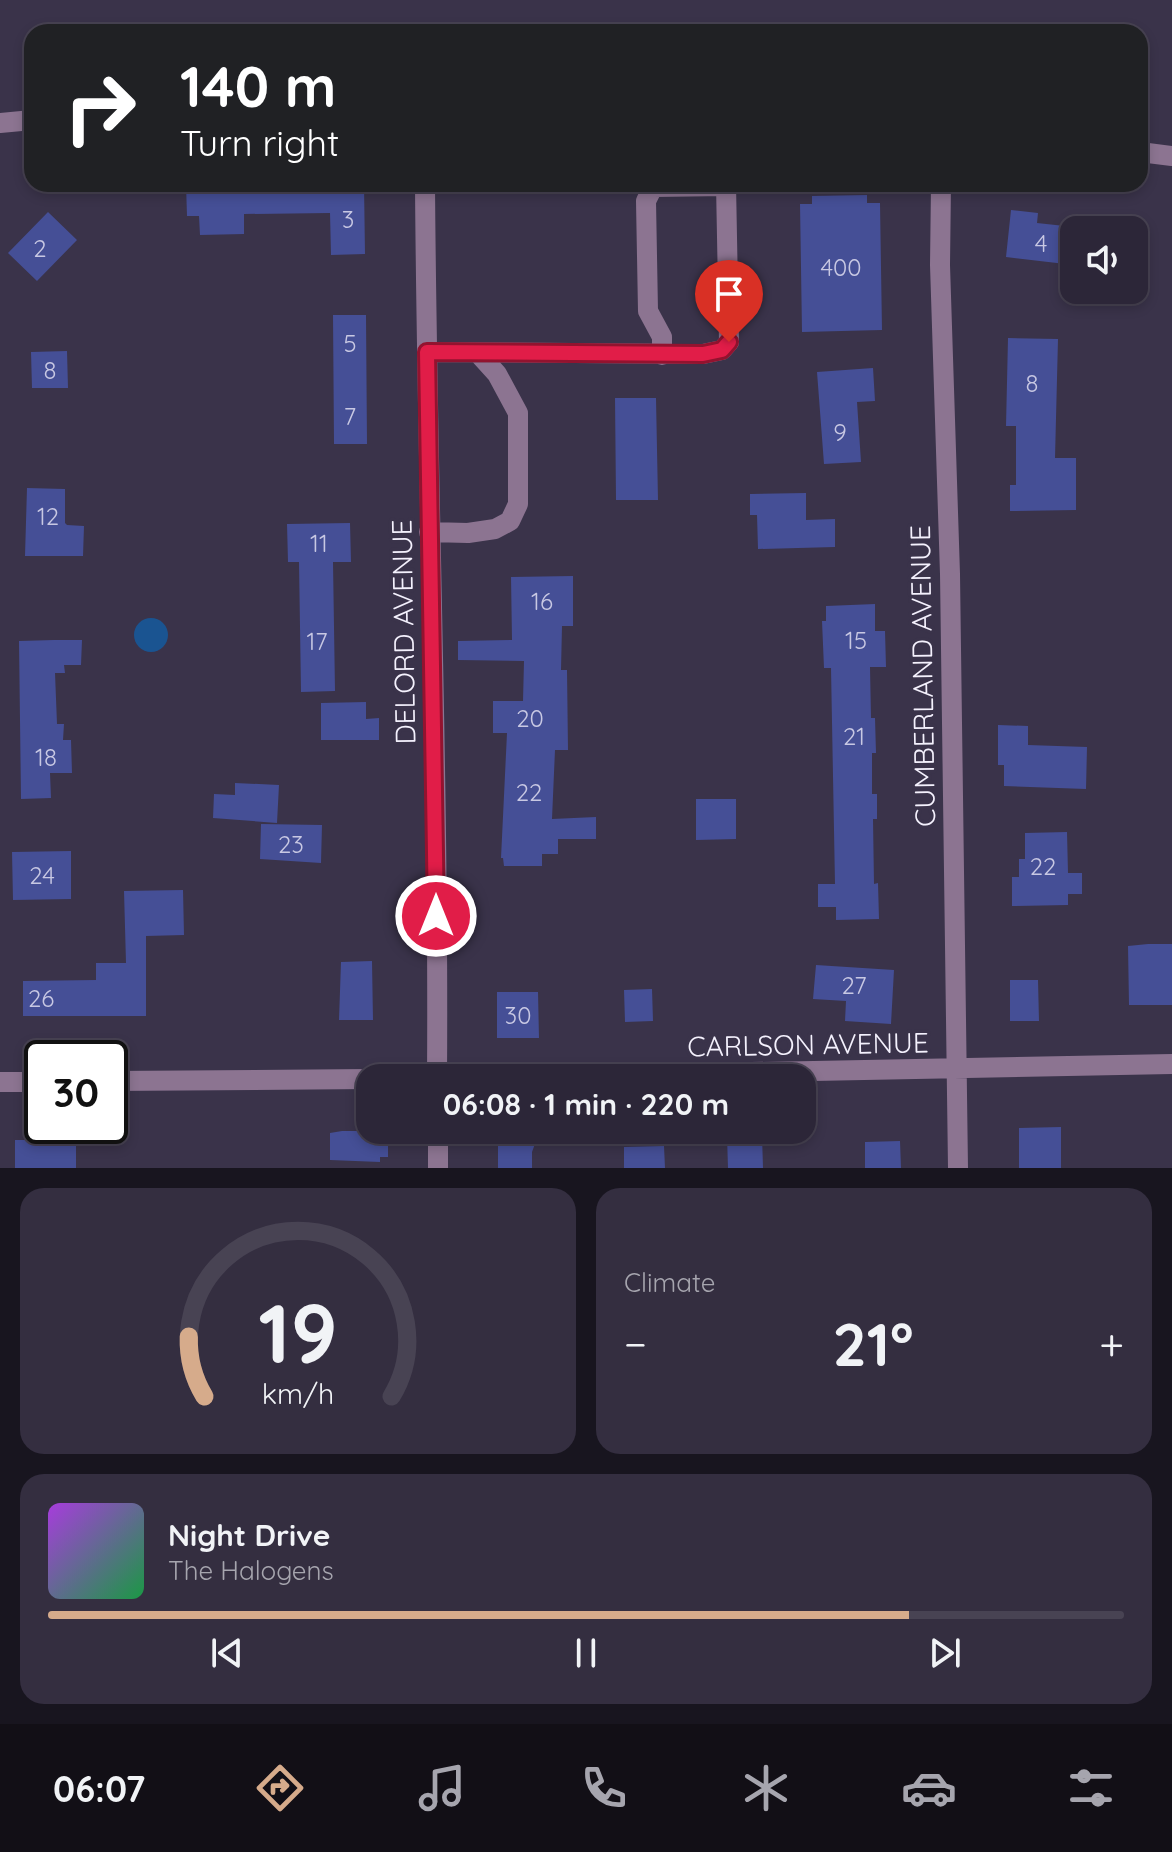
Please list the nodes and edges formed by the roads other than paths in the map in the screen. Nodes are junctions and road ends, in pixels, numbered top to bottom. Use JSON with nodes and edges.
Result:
{"nodes":[{"id":1,"x":24,"y":121,"type":"edge"},
{"id":2,"x":0,"y":123,"type":"edge"},
{"id":3,"x":1148,"y":153,"type":"edge"},
{"id":4,"x":1172,"y":156,"type":"edge"},
{"id":5,"x":425,"y":192,"type":"edge"},
{"id":6,"x":649,"y":192,"type":"edge"},
{"id":7,"x":726,"y":192,"type":"edge"},
{"id":8,"x":941,"y":192,"type":"edge"},
{"id":9,"x":427,"y":352,"type":"junction"},
{"id":10,"x":478,"y":353,"type":"junction"},
{"id":11,"x":662,"y":355,"type":"junction"},
{"id":12,"x":429,"y":532,"type":"junction"},
{"id":13,"x":437,"y":1064,"type":"edge"},
{"id":14,"x":1172,"y":1064,"type":"edge"},
{"id":15,"x":957,"y":1069,"type":"junction"},
{"id":16,"x":816,"y":1071,"type":"edge"},
{"id":17,"x":356,"y":1079,"type":"edge"},
{"id":18,"x":128,"y":1081,"type":"edge"},
{"id":19,"x":0,"y":1082,"type":"edge"},
{"id":20,"x":24,"y":1082,"type":"edge"},
{"id":21,"x":438,"y":1144,"type":"edge"},
{"id":22,"x":438,"y":1168,"type":"edge"},
{"id":23,"x":958,"y":1168,"type":"edge"}],
"edges":[{"from":1,"to":2,"type":"street"},
{"from":3,"to":4,"type":"street"},
{"from":5,"to":9,"type":"street","name":"DELORD AVENUE"},
{"from":6,"to":11,"type":"street"},
{"from":7,"to":11,"type":"street"},
{"from":8,"to":15,"type":"street","name":"CUMBERLAND AVENUE"},
{"from":9,"to":10,"type":"street"},
{"from":9,"to":12,"type":"street","name":"DELORD AVENUE"},
{"from":10,"to":11,"type":"street"},
{"from":10,"to":12,"type":"street"},
{"from":12,"to":13,"type":"street","name":"DELORD AVENUE"},
{"from":14,"to":15,"type":"street","name":"CARLSON AVENUE"},
{"from":15,"to":16,"type":"street","name":"CARLSON AVENUE"},
{"from":15,"to":23,"type":"street","name":"CUMBERLAND AVENUE"},
{"from":17,"to":18,"type":"street"},
{"from":19,"to":20,"type":"street"},
{"from":21,"to":22,"type":"street"}]}
